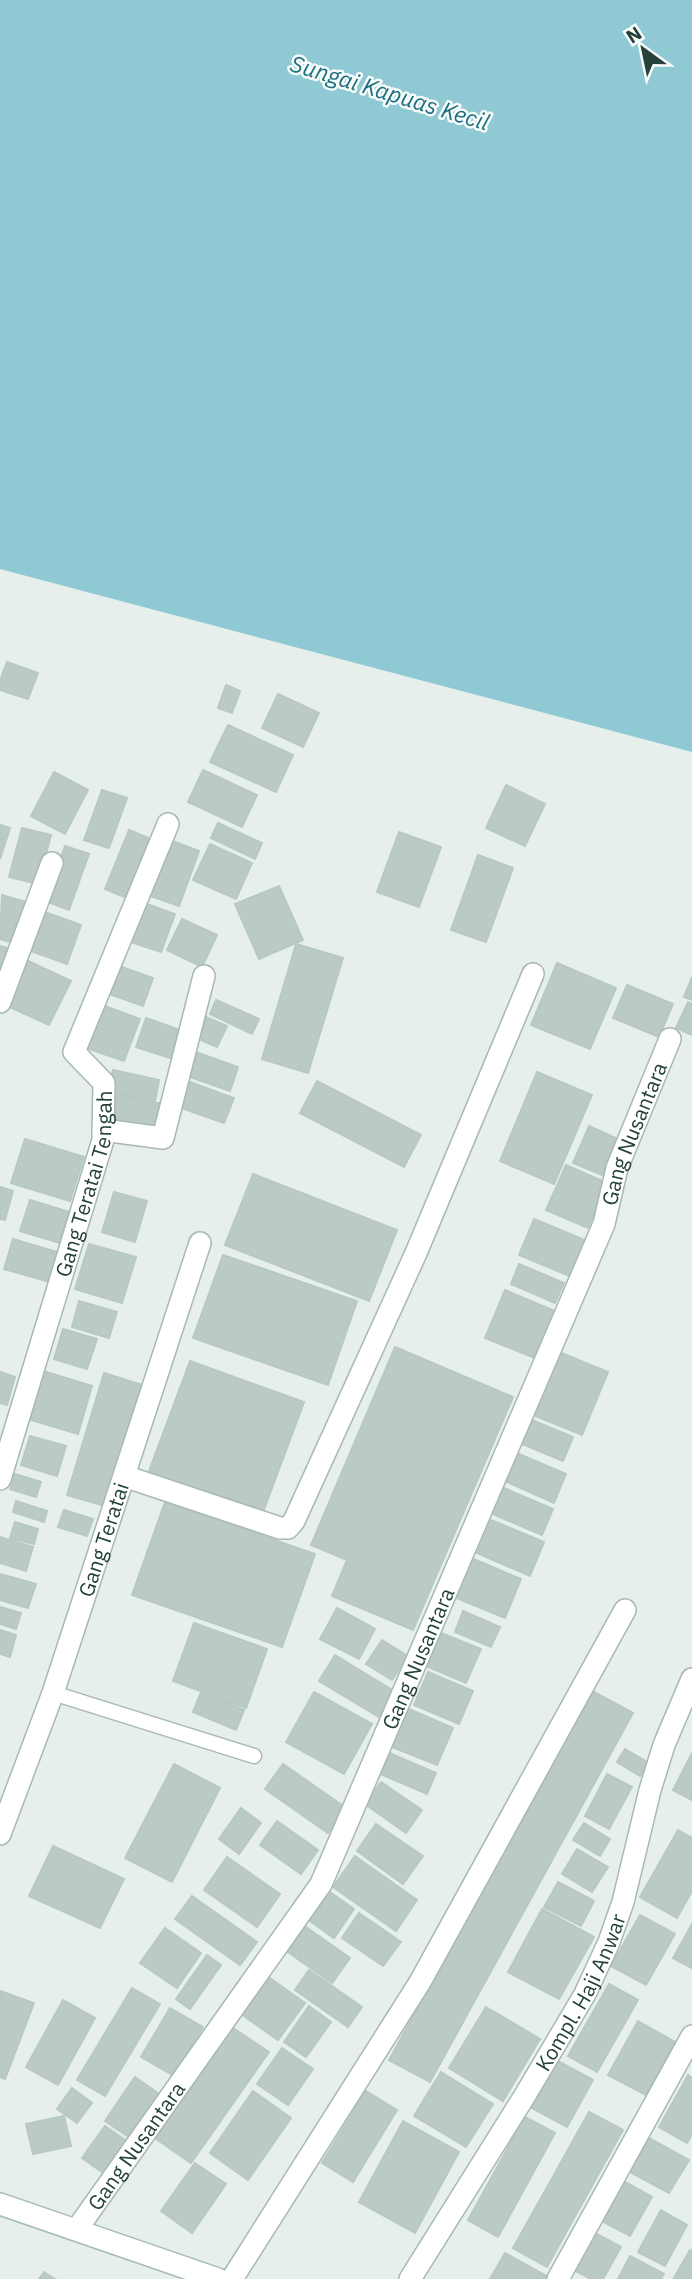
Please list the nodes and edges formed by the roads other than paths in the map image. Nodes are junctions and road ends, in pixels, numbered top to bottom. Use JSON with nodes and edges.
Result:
{"nodes":[{"id":1,"x":168,"y":824,"type":"dead end"},
{"id":2,"x":52,"y":863,"type":"dead end"},
{"id":3,"x":533,"y":974,"type":"dead end"},
{"id":4,"x":204,"y":976,"type":"dead end"},
{"id":5,"x":0,"y":1002,"type":"edge"},
{"id":6,"x":670,"y":1039,"type":"dead end"},
{"id":7,"x":103,"y":1130,"type":"junction"},
{"id":8,"x":200,"y":1242,"type":"dead end"},
{"id":9,"x":124,"y":1476,"type":"junction"},
{"id":10,"x":0,"y":1479,"type":"edge"},
{"id":11,"x":625,"y":1610,"type":"dead end"},
{"id":12,"x":692,"y":1679,"type":"edge"},
{"id":13,"x":53,"y":1693,"type":"junction"},
{"id":14,"x":254,"y":1756,"type":"dead end"},
{"id":15,"x":0,"y":1834,"type":"edge"},
{"id":16,"x":692,"y":2036,"type":"edge"},
{"id":17,"x":0,"y":2204,"type":"edge"},
{"id":18,"x":77,"y":2229,"type":"junction"},
{"id":19,"x":218,"y":2279,"type":"edge"},
{"id":20,"x":232,"y":2279,"type":"edge"},
{"id":21,"x":410,"y":2279,"type":"edge"},
{"id":22,"x":558,"y":2279,"type":"edge"}],
"edges":[{"from":1,"to":7,"type":"street","name":"Gang Teratai Tengah"},
{"from":2,"to":5,"type":"street"},
{"from":3,"to":9,"type":"street"},
{"from":4,"to":7,"type":"street"},
{"from":6,"to":18,"type":"street","name":"Gang Nusantara"},
{"from":7,"to":10,"type":"street","name":"Gang Teratai Tengah"},
{"from":8,"to":9,"type":"street","name":"Gang Teratai"},
{"from":9,"to":13,"type":"street","name":"Gang Teratai"},
{"from":11,"to":20,"type":"street"},
{"from":12,"to":21,"type":"street","name":"Kompl. Haji Anwar"},
{"from":13,"to":14,"type":"lane"},
{"from":13,"to":15,"type":"street","name":"Gang Teratai"},
{"from":16,"to":22,"type":"street"},
{"from":17,"to":18,"type":"street"},
{"from":18,"to":19,"type":"street"}]}
